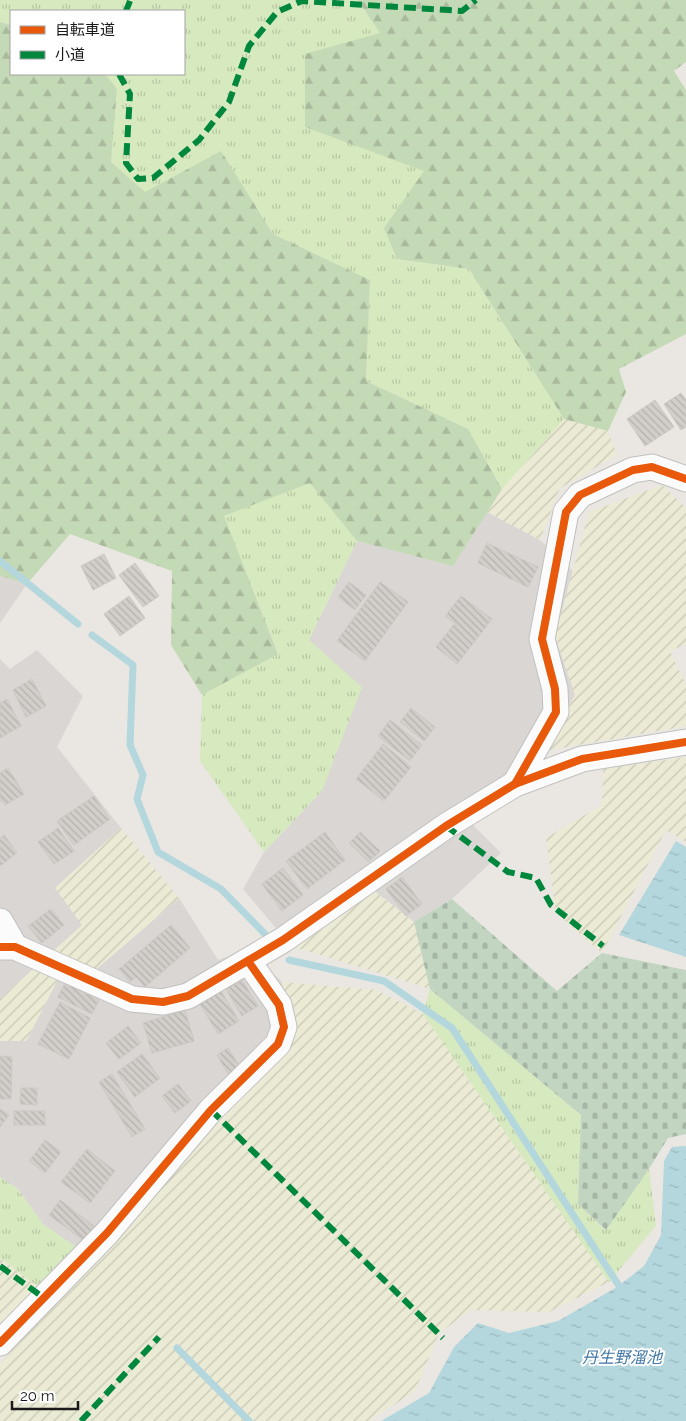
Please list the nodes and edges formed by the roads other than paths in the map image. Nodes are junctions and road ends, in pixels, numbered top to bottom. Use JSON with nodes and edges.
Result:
{"nodes":[{"id":1,"x":686,"y":479,"type":"edge"},
{"id":2,"x":686,"y":742,"type":"edge"},
{"id":3,"x":515,"y":784,"type":"junction"},
{"id":4,"x":0,"y":921,"type":"edge"},
{"id":5,"x":7,"y":947,"type":"edge"},
{"id":6,"x":248,"y":961,"type":"junction"},
{"id":7,"x":0,"y":1344,"type":"edge"}],
"edges":[{"from":1,"to":3,"type":"street"},
{"from":2,"to":3,"type":"street"},
{"from":3,"to":6,"type":"street"},
{"from":4,"to":5,"type":"street"},
{"from":5,"to":6,"type":"street"},
{"from":6,"to":7,"type":"street"}]}
